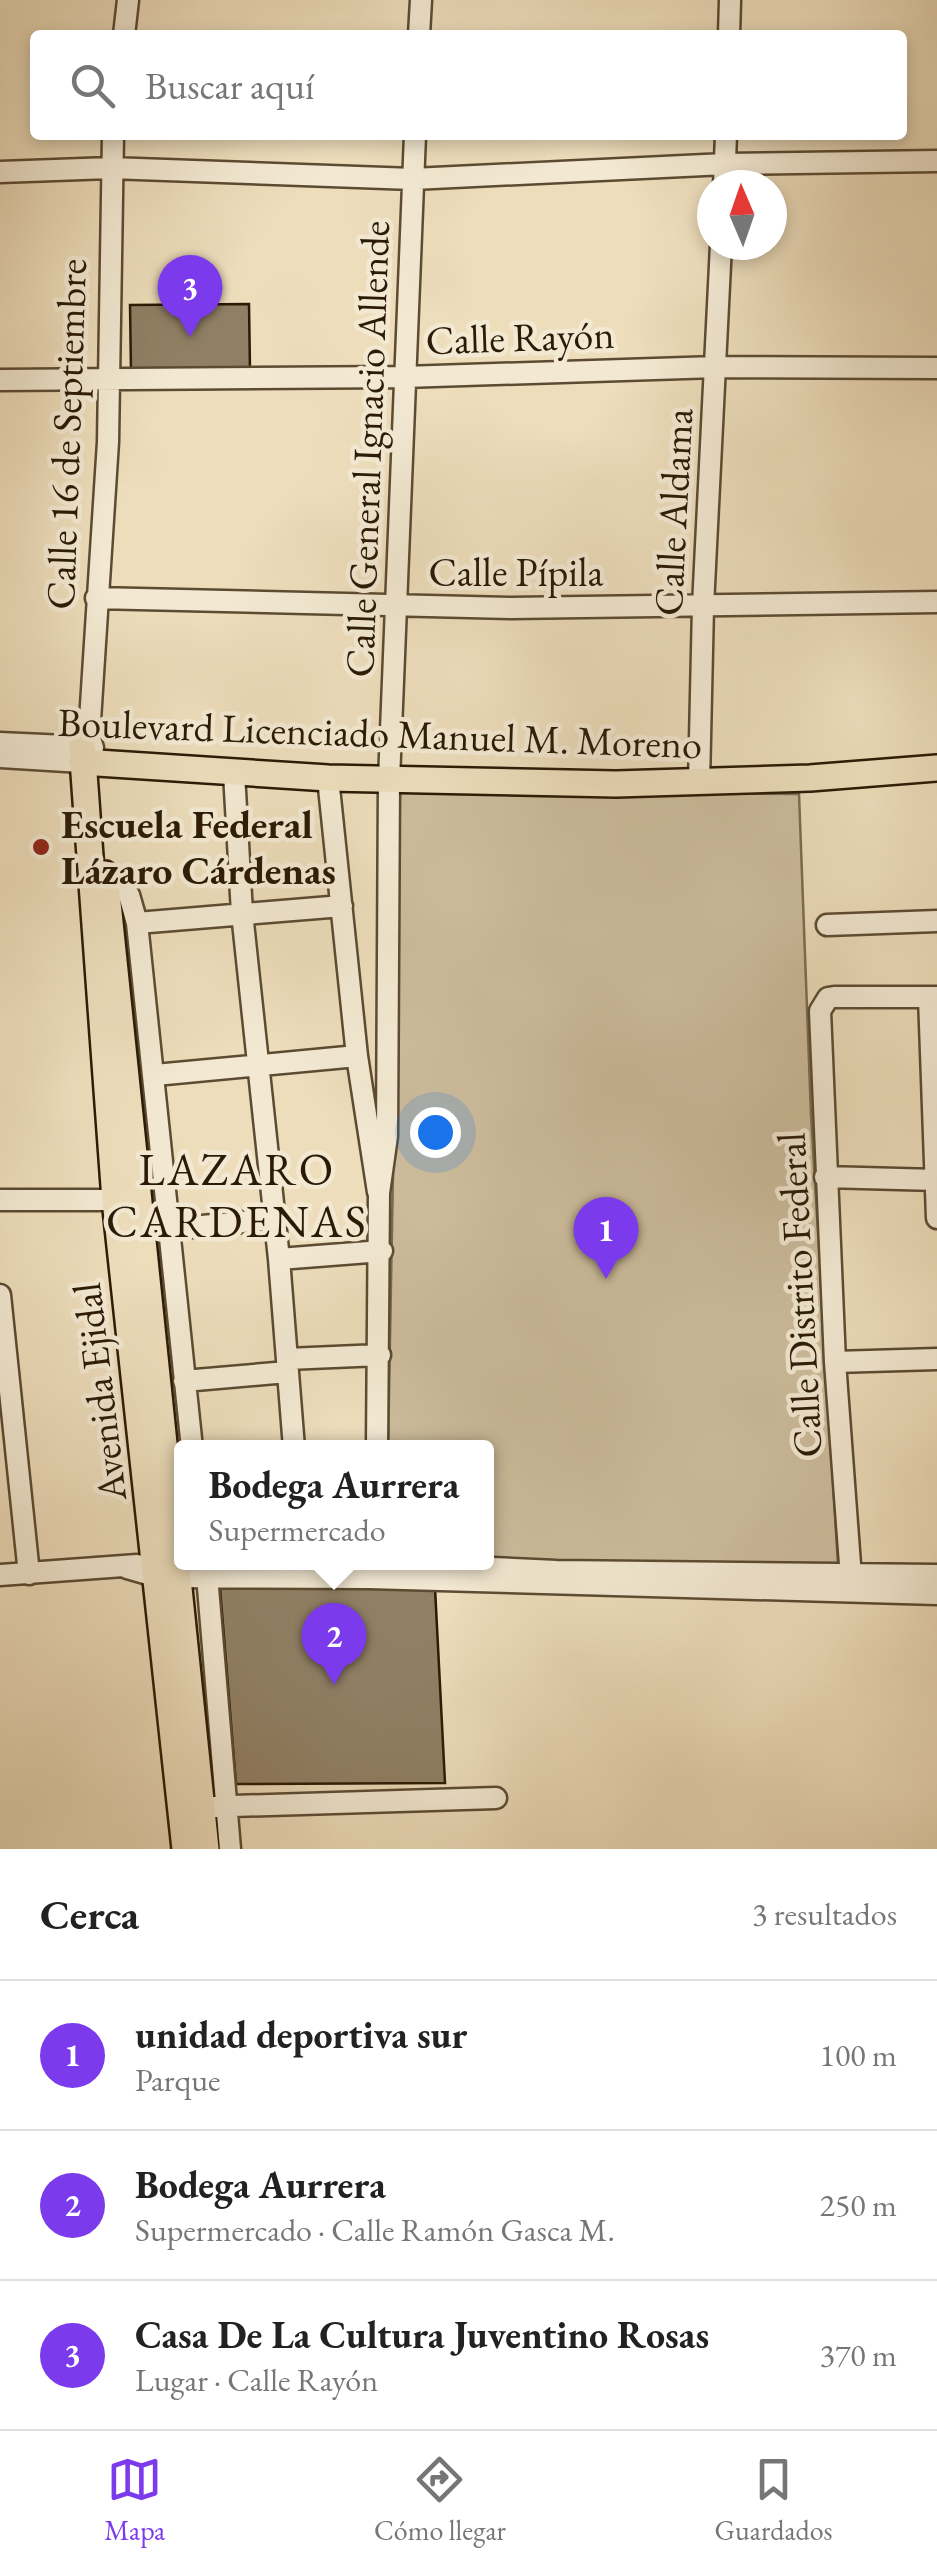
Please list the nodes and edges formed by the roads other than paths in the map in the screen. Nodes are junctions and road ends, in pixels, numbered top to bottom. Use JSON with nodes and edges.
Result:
{"nodes":[{"id":1,"x":128,"y":0,"type":"edge"},
{"id":2,"x":421,"y":0,"type":"edge"},
{"id":3,"x":730,"y":0,"type":"edge"},
{"id":4,"x":125,"y":30,"type":"edge"},
{"id":5,"x":419,"y":30,"type":"edge"},
{"id":6,"x":729,"y":30,"type":"edge"},
{"id":7,"x":113,"y":140,"type":"edge"},
{"id":8,"x":415,"y":140,"type":"edge"},
{"id":9,"x":726,"y":140,"type":"edge"},
{"id":10,"x":937,"y":161,"type":"edge"},
{"id":11,"x":110,"y":168,"type":"junction"},
{"id":12,"x":724,"y":170,"type":"edge"},
{"id":13,"x":787,"y":170,"type":"edge"},
{"id":14,"x":0,"y":172,"type":"edge"},
{"id":15,"x":697,"y":174,"type":"edge"},
{"id":16,"x":413,"y":178,"type":"junction"},
{"id":17,"x":720,"y":260,"type":"edge"},
{"id":18,"x":716,"y":367,"type":"junction"},
{"id":19,"x":937,"y":368,"type":"edge"},
{"id":20,"x":404,"y":376,"type":"junction"},
{"id":21,"x":0,"y":380,"type":"edge"},
{"id":22,"x":106,"y":380,"type":"junction"},
{"id":23,"x":96,"y":598,"type":"junction"},
{"id":24,"x":937,"y":602,"type":"edge"},
{"id":25,"x":394,"y":606,"type":"junction"},
{"id":26,"x":702,"y":606,"type":"junction"},
{"id":27,"x":0,"y":743,"type":"edge"},
{"id":28,"x":88,"y":750,"type":"junction"},
{"id":29,"x":937,"y":755,"type":"edge"},
{"id":30,"x":0,"y":757,"type":"edge"},
{"id":31,"x":937,"y":768,"type":"edge"},
{"id":32,"x":234,"y":773,"type":"junction"},
{"id":33,"x":390,"y":773,"type":"junction"},
{"id":34,"x":699,"y":775,"type":"junction"},
{"id":35,"x":328,"y":778,"type":"junction"},
{"id":36,"x":96,"y":868,"type":"junction"},
{"id":37,"x":342,"y":906,"type":"junction"},
{"id":38,"x":242,"y":914,"type":"junction"},
{"id":39,"x":937,"y":921,"type":"edge"},
{"id":40,"x":138,"y":923,"type":"junction"},
{"id":41,"x":827,"y":925,"type":"dead end"},
{"id":42,"x":933,"y":997,"type":"edge"},
{"id":43,"x":357,"y":1056,"type":"junction"},
{"id":44,"x":256,"y":1067,"type":"junction"},
{"id":45,"x":155,"y":1075,"type":"junction"},
{"id":46,"x":825,"y":1176,"type":"junction"},
{"id":47,"x":936,"y":1180,"type":"edge"},
{"id":48,"x":379,"y":1194,"type":"junction"},
{"id":49,"x":0,"y":1200,"type":"edge"},
{"id":50,"x":115,"y":1200,"type":"junction"},
{"id":51,"x":937,"y":1218,"type":"edge"},
{"id":52,"x":274,"y":1220,"type":"junction"},
{"id":53,"x":171,"y":1228,"type":"junction"},
{"id":54,"x":382,"y":1251,"type":"junction"},
{"id":55,"x":280,"y":1259,"type":"junction"},
{"id":56,"x":0,"y":1294,"type":"edge"},
{"id":57,"x":380,"y":1355,"type":"junction"},
{"id":58,"x":937,"y":1359,"type":"edge"},
{"id":59,"x":835,"y":1362,"type":"junction"},
{"id":60,"x":287,"y":1366,"type":"junction"},
{"id":61,"x":184,"y":1381,"type":"junction"},
{"id":62,"x":191,"y":1440,"type":"edge"},
{"id":63,"x":293,"y":1440,"type":"edge"},
{"id":64,"x":377,"y":1440,"type":"edge"},
{"id":65,"x":169,"y":1567,"type":"edge"},
{"id":66,"x":207,"y":1570,"type":"edge"},
{"id":67,"x":431,"y":1570,"type":"edge"},
{"id":68,"x":29,"y":1574,"type":"junction"},
{"id":69,"x":0,"y":1575,"type":"edge"},
{"id":70,"x":937,"y":1575,"type":"edge"},
{"id":71,"x":856,"y":1579,"type":"junction"},
{"id":72,"x":937,"y":1594,"type":"edge"},
{"id":73,"x":496,"y":1798,"type":"dead end"},
{"id":74,"x":214,"y":1807,"type":"junction"},
{"id":75,"x":185,"y":1849,"type":"edge"},
{"id":76,"x":206,"y":1849,"type":"edge"},
{"id":77,"x":230,"y":1849,"type":"edge"}],
"edges":[{"from":1,"to":4,"type":"street"},
{"from":2,"to":5,"type":"street"},
{"from":3,"to":6,"type":"street"},
{"from":7,"to":11,"type":"street","name":"Calle 16 de Septiembre"},
{"from":8,"to":16,"type":"street","name":"Calle General Ignacio Allende"},
{"from":9,"to":12,"type":"street"},
{"from":10,"to":13,"type":"street"},
{"from":11,"to":14,"type":"street"},
{"from":11,"to":16,"type":"street"},
{"from":11,"to":22,"type":"street","name":"Calle 16 de Septiembre"},
{"from":15,"to":16,"type":"street"},
{"from":16,"to":20,"type":"street","name":"Calle General Ignacio Allende"},
{"from":17,"to":18,"type":"street","name":"Calle Aldama"},
{"from":18,"to":19,"type":"street","name":"Calle Rayón"},
{"from":18,"to":20,"type":"street","name":"Calle Rayón"},
{"from":18,"to":26,"type":"street","name":"Calle Aldama"},
{"from":20,"to":22,"type":"street","name":"Calle Rayón"},
{"from":20,"to":25,"type":"street","name":"Calle General Ignacio Allende"},
{"from":21,"to":22,"type":"street","name":"Calle Rayón"},
{"from":22,"to":23,"type":"street","name":"Calle 16 de Septiembre"},
{"from":23,"to":25,"type":"street","name":"Calle Pípila"},
{"from":23,"to":28,"type":"street","name":"Calle 16 de Septiembre"},
{"from":24,"to":26,"type":"street","name":"Calle Pípila"},
{"from":25,"to":26,"type":"street","name":"Calle Pípila"},
{"from":25,"to":33,"type":"street","name":"Calle General Ignacio Allende"},
{"from":26,"to":34,"type":"street","name":"Calle Aldama"},
{"from":27,"to":28,"type":"street","name":"Boulevard Licenciado Manuel M. Moreno"},
{"from":28,"to":30,"type":"street","name":"Boulevard Licenciado Manuel M. Moreno"},
{"from":28,"to":32,"type":"main road","name":"Boulevard Licenciado Manuel M. Moreno"},
{"from":28,"to":33,"type":"main road","name":"Boulevard Licenciado Manuel M. Moreno"},
{"from":28,"to":36,"type":"main road","name":"Avenida Ejidal"},
{"from":29,"to":34,"type":"main road","name":"Boulevard Licenciado Manuel M. Moreno"},
{"from":31,"to":34,"type":"main road","name":"Boulevard Licenciado Manuel M. Moreno"},
{"from":32,"to":35,"type":"main road","name":"Boulevard Licenciado Manuel M. Moreno"},
{"from":32,"to":38,"type":"street"},
{"from":33,"to":34,"type":"main road","name":"Boulevard Licenciado Manuel M. Moreno"},
{"from":33,"to":35,"type":"main road","name":"Boulevard Licenciado Manuel M. Moreno"},
{"from":33,"to":48,"type":"street","name":"Calle General Ignacio Allende"},
{"from":35,"to":37,"type":"street"},
{"from":36,"to":40,"type":"street"},
{"from":36,"to":50,"type":"main road","name":"Avenida Ejidal"},
{"from":36,"to":65,"type":"main road","name":"Avenida Ejidal"},
{"from":37,"to":38,"type":"street"},
{"from":37,"to":43,"type":"street"},
{"from":38,"to":40,"type":"street"},
{"from":38,"to":44,"type":"street"},
{"from":39,"to":41,"type":"street"},
{"from":40,"to":45,"type":"street"},
{"from":42,"to":46,"type":"street","name":"Calle Distrito Federal"},
{"from":42,"to":47,"type":"street"},
{"from":43,"to":44,"type":"street"},
{"from":43,"to":48,"type":"street"},
{"from":44,"to":45,"type":"street"},
{"from":44,"to":52,"type":"street"},
{"from":45,"to":53,"type":"street"},
{"from":46,"to":47,"type":"street"},
{"from":46,"to":59,"type":"street","name":"Calle Distrito Federal"},
{"from":47,"to":51,"type":"street"},
{"from":48,"to":54,"type":"street"},
{"from":49,"to":50,"type":"street"},
{"from":50,"to":65,"type":"main road","name":"Avenida Ejidal"},
{"from":52,"to":53,"type":"street"},
{"from":52,"to":55,"type":"street"},
{"from":53,"to":61,"type":"street"},
{"from":54,"to":55,"type":"street"},
{"from":54,"to":57,"type":"street"},
{"from":55,"to":60,"type":"street"},
{"from":56,"to":68,"type":"street"},
{"from":57,"to":60,"type":"street"},
{"from":57,"to":64,"type":"street"},
{"from":58,"to":59,"type":"street"},
{"from":59,"to":71,"type":"street","name":"Calle Distrito Federal"},
{"from":60,"to":61,"type":"street"},
{"from":60,"to":63,"type":"street"},
{"from":61,"to":62,"type":"street"},
{"from":65,"to":68,"type":"street"},
{"from":65,"to":74,"type":"main road","name":"Avenida Ejidal"},
{"from":65,"to":75,"type":"main road","name":"Avenida Ejidal"},
{"from":66,"to":74,"type":"street"},
{"from":67,"to":71,"type":"street"},
{"from":68,"to":69,"type":"street"},
{"from":70,"to":71,"type":"street"},
{"from":71,"to":72,"type":"street"},
{"from":73,"to":74,"type":"street"},
{"from":74,"to":76,"type":"main road","name":"Avenida Ejidal"},
{"from":74,"to":77,"type":"street"}]}
